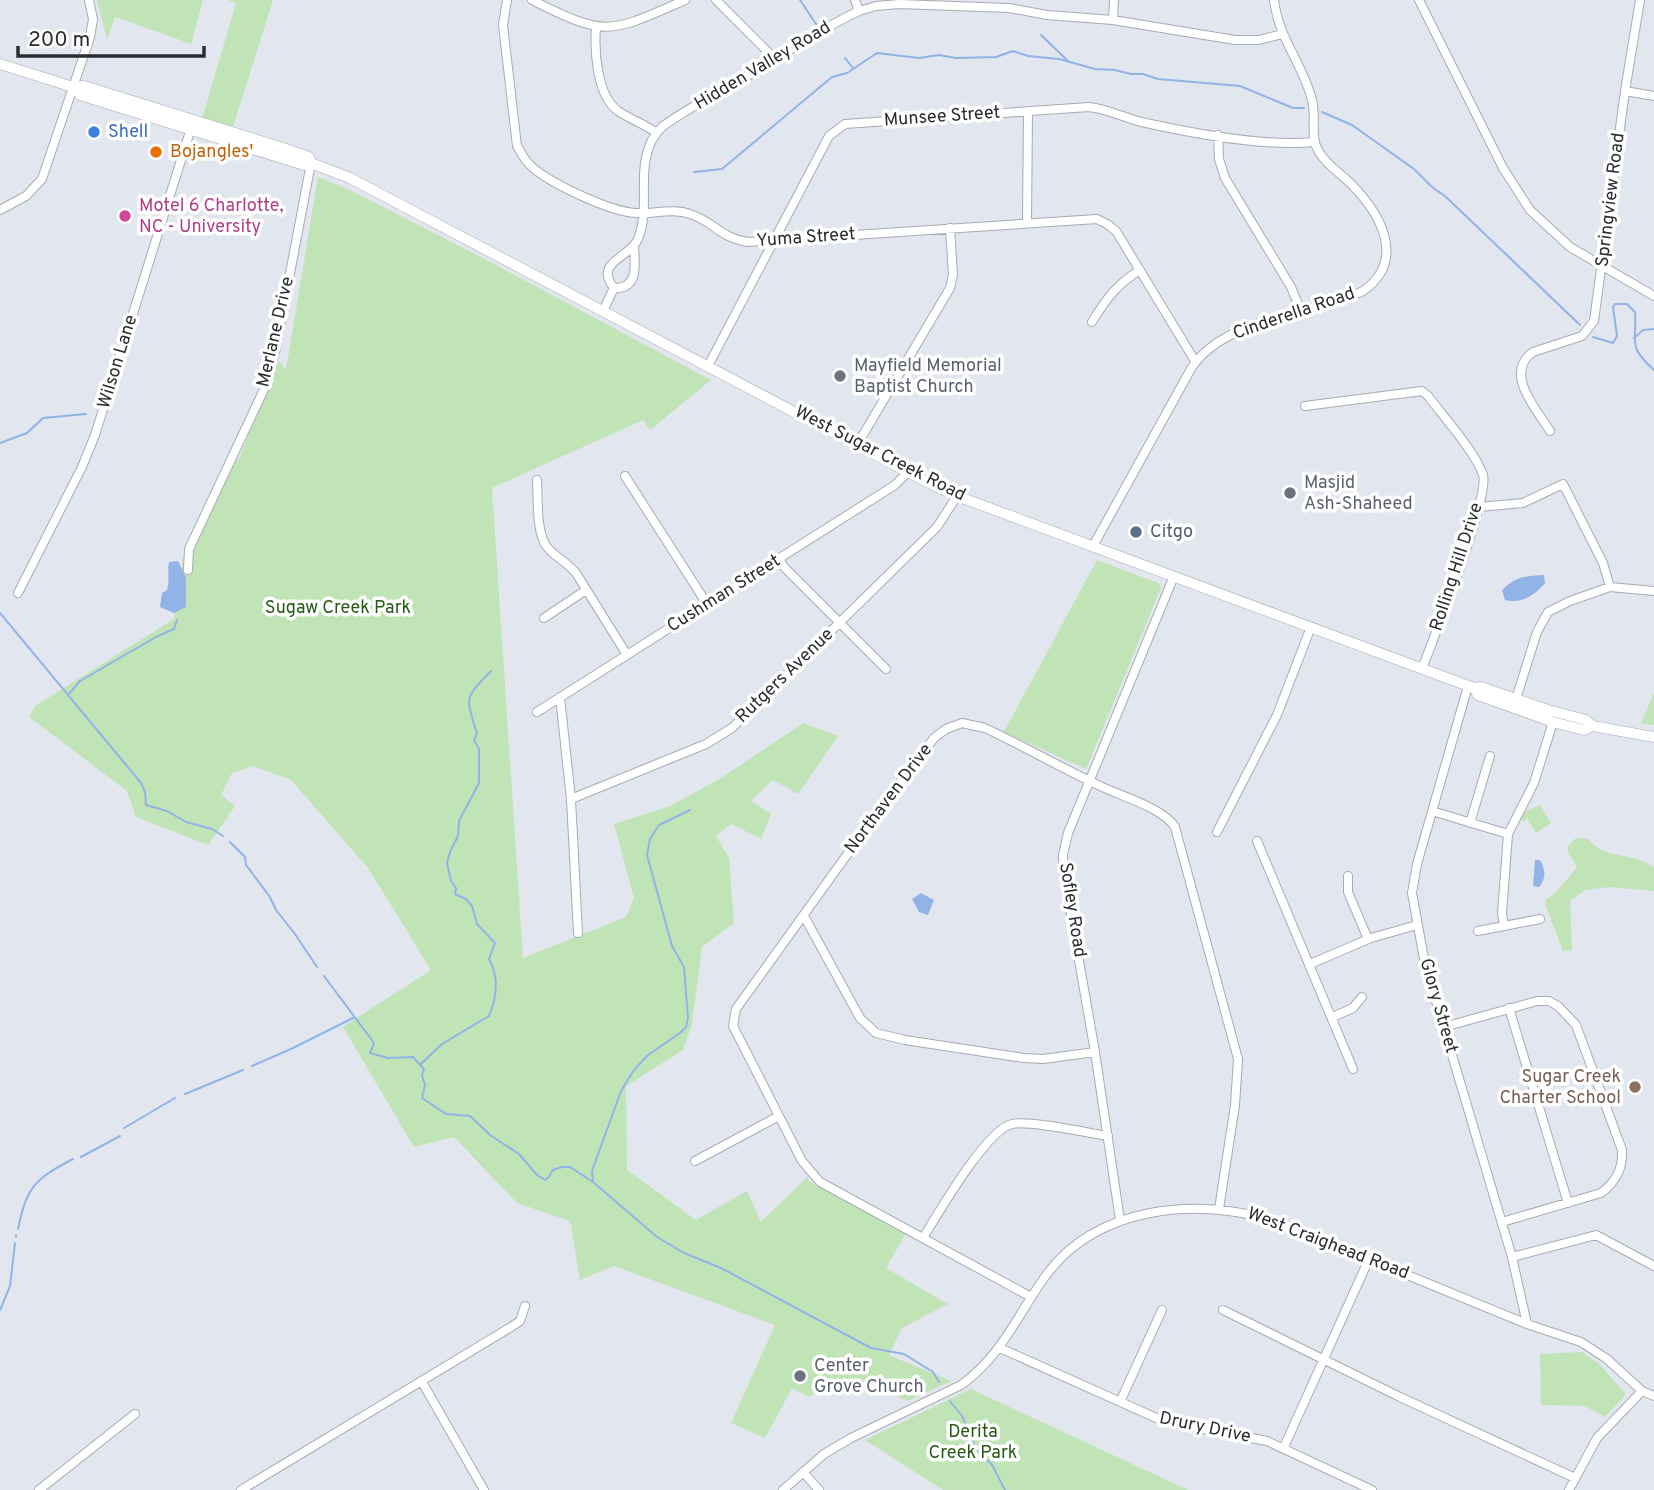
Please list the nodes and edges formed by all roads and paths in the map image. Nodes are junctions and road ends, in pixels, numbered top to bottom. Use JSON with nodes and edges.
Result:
{"nodes":[{"id":1,"x":89,"y":0,"type":"edge"},
{"id":2,"x":507,"y":0,"type":"edge"},
{"id":3,"x":532,"y":0,"type":"edge"},
{"id":4,"x":685,"y":0,"type":"edge"},
{"id":5,"x":716,"y":0,"type":"edge"},
{"id":6,"x":855,"y":0,"type":"edge"},
{"id":7,"x":1114,"y":0,"type":"edge"},
{"id":8,"x":1275,"y":0,"type":"edge"},
{"id":9,"x":1419,"y":0,"type":"edge"},
{"id":10,"x":1637,"y":1,"type":"edge"},
{"id":11,"x":945,"y":3,"type":"edge"},
{"id":12,"x":859,"y":11,"type":"junction"},
{"id":13,"x":1113,"y":20,"type":"junction"},
{"id":14,"x":596,"y":27,"type":"junction"},
{"id":15,"x":1282,"y":34,"type":"junction"},
{"id":16,"x":775,"y":59,"type":"junction"},
{"id":17,"x":0,"y":64,"type":"edge"},
{"id":18,"x":72,"y":87,"type":"junction"},
{"id":19,"x":1625,"y":90,"type":"junction"},
{"id":20,"x":1654,"y":96,"type":"edge"},
{"id":21,"x":1028,"y":111,"type":"junction"},
{"id":22,"x":192,"y":125,"type":"junction"},
{"id":23,"x":657,"y":133,"type":"junction"},
{"id":24,"x":1218,"y":135,"type":"junction"},
{"id":25,"x":1314,"y":142,"type":"junction"},
{"id":26,"x":311,"y":163,"type":"junction"},
{"id":27,"x":0,"y":210,"type":"edge"},
{"id":28,"x":643,"y":213,"type":"junction"},
{"id":29,"x":1027,"y":223,"type":"junction"},
{"id":30,"x":950,"y":228,"type":"junction"},
{"id":31,"x":774,"y":241,"type":"junction"},
{"id":32,"x":634,"y":246,"type":"junction"},
{"id":33,"x":1602,"y":267,"type":"junction"},
{"id":34,"x":1140,"y":270,"type":"junction"},
{"id":35,"x":614,"y":288,"type":"junction"},
{"id":36,"x":1654,"y":296,"type":"edge"},
{"id":37,"x":603,"y":311,"type":"junction"},
{"id":38,"x":1301,"y":311,"type":"junction"},
{"id":39,"x":1092,"y":322,"type":"dead end"},
{"id":40,"x":1195,"y":361,"type":"junction"},
{"id":41,"x":708,"y":366,"type":"junction"},
{"id":42,"x":1305,"y":406,"type":"dead end"},
{"id":43,"x":1550,"y":431,"type":"dead end"},
{"id":44,"x":857,"y":445,"type":"junction"},
{"id":45,"x":908,"y":472,"type":"junction"},
{"id":46,"x":625,"y":476,"type":"dead end"},
{"id":47,"x":537,"y":481,"type":"dead end"},
{"id":48,"x":957,"y":496,"type":"junction"},
{"id":49,"x":1479,"y":506,"type":"junction"},
{"id":50,"x":1093,"y":546,"type":"junction"},
{"id":51,"x":779,"y":559,"type":"junction"},
{"id":52,"x":188,"y":570,"type":"dead end"},
{"id":53,"x":1174,"y":576,"type":"junction"},
{"id":54,"x":1610,"y":587,"type":"junction"},
{"id":55,"x":586,"y":590,"type":"junction"},
{"id":56,"x":1654,"y":591,"type":"edge"},
{"id":57,"x":18,"y":593,"type":"dead end"},
{"id":58,"x":707,"y":604,"type":"junction"},
{"id":59,"x":544,"y":618,"type":"dead end"},
{"id":60,"x":841,"y":622,"type":"junction"},
{"id":61,"x":1311,"y":627,"type":"junction"},
{"id":62,"x":627,"y":655,"type":"junction"},
{"id":63,"x":886,"y":668,"type":"dead end"},
{"id":64,"x":1422,"y":669,"type":"junction"},
{"id":65,"x":1471,"y":687,"type":"junction"},
{"id":66,"x":560,"y":697,"type":"junction"},
{"id":67,"x":1516,"y":699,"type":"junction"},
{"id":68,"x":537,"y":712,"type":"dead end"},
{"id":69,"x":1553,"y":722,"type":"junction"},
{"id":70,"x":1592,"y":726,"type":"junction"},
{"id":71,"x":1654,"y":737,"type":"edge"},
{"id":72,"x":1490,"y":756,"type":"dead end"},
{"id":73,"x":1090,"y":781,"type":"junction"},
{"id":74,"x":571,"y":799,"type":"junction"},
{"id":75,"x":1432,"y":811,"type":"junction"},
{"id":76,"x":1470,"y":822,"type":"junction"},
{"id":77,"x":1217,"y":832,"type":"dead end"},
{"id":78,"x":1508,"y":834,"type":"junction"},
{"id":79,"x":1257,"y":841,"type":"dead end"},
{"id":80,"x":1348,"y":876,"type":"dead end"},
{"id":81,"x":804,"y":916,"type":"junction"},
{"id":82,"x":1540,"y":919,"type":"dead end"},
{"id":83,"x":1417,"y":925,"type":"junction"},
{"id":84,"x":1504,"y":926,"type":"junction"},
{"id":85,"x":1478,"y":931,"type":"dead end"},
{"id":86,"x":579,"y":933,"type":"dead end"},
{"id":87,"x":1368,"y":939,"type":"junction"},
{"id":88,"x":1310,"y":964,"type":"junction"},
{"id":89,"x":1362,"y":998,"type":"dead end"},
{"id":90,"x":1508,"y":1008,"type":"junction"},
{"id":91,"x":1333,"y":1017,"type":"junction"},
{"id":92,"x":1444,"y":1027,"type":"junction"},
{"id":93,"x":1095,"y":1052,"type":"junction"},
{"id":94,"x":1353,"y":1069,"type":"dead end"},
{"id":95,"x":779,"y":1116,"type":"junction"},
{"id":96,"x":1108,"y":1136,"type":"junction"},
{"id":97,"x":695,"y":1161,"type":"dead end"},
{"id":98,"x":1568,"y":1203,"type":"junction"},
{"id":99,"x":1219,"y":1209,"type":"junction"},
{"id":100,"x":1120,"y":1220,"type":"junction"},
{"id":101,"x":1502,"y":1222,"type":"junction"},
{"id":102,"x":923,"y":1238,"type":"junction"},
{"id":103,"x":1512,"y":1257,"type":"junction"},
{"id":104,"x":1369,"y":1259,"type":"junction"},
{"id":105,"x":1654,"y":1266,"type":"edge"},
{"id":106,"x":1031,"y":1297,"type":"junction"},
{"id":107,"x":525,"y":1306,"type":"dead end"},
{"id":108,"x":1162,"y":1310,"type":"dead end"},
{"id":109,"x":1223,"y":1310,"type":"dead end"},
{"id":110,"x":1527,"y":1324,"type":"junction"},
{"id":111,"x":1000,"y":1348,"type":"junction"},
{"id":112,"x":1324,"y":1359,"type":"junction"},
{"id":113,"x":422,"y":1382,"type":"junction"},
{"id":114,"x":1642,"y":1391,"type":"junction"},
{"id":115,"x":1654,"y":1395,"type":"edge"},
{"id":116,"x":1120,"y":1402,"type":"junction"},
{"id":117,"x":135,"y":1414,"type":"dead end"},
{"id":118,"x":1284,"y":1447,"type":"junction"},
{"id":119,"x":803,"y":1472,"type":"junction"},
{"id":120,"x":1575,"y":1478,"type":"junction"},
{"id":121,"x":39,"y":1490,"type":"edge"},
{"id":122,"x":241,"y":1490,"type":"edge"},
{"id":123,"x":484,"y":1490,"type":"edge"},
{"id":124,"x":783,"y":1490,"type":"edge"},
{"id":125,"x":819,"y":1490,"type":"edge"},
{"id":126,"x":1372,"y":1490,"type":"edge"},
{"id":127,"x":1569,"y":1490,"type":"edge"}],
"edges":[{"from":1,"to":18,"type":"street"},
{"from":2,"to":28,"type":"street","name":"Yuma Street"},
{"from":3,"to":14,"type":"street"},
{"from":4,"to":14,"type":"street"},
{"from":5,"to":16,"type":"street"},
{"from":6,"to":12,"type":"street"},
{"from":7,"to":13,"type":"street"},
{"from":8,"to":15,"type":"street"},
{"from":9,"to":33,"type":"street"},
{"from":10,"to":19,"type":"street","name":"Springview Road"},
{"from":11,"to":12,"type":"street","name":"Hidden Valley Road"},
{"from":11,"to":13,"type":"street","name":"Hidden Valley Road"},
{"from":12,"to":16,"type":"street","name":"Hidden Valley Road"},
{"from":13,"to":15,"type":"street","name":"Hidden Valley Road"},
{"from":14,"to":23,"type":"street"},
{"from":15,"to":25,"type":"street"},
{"from":16,"to":23,"type":"street","name":"Hidden Valley Road"},
{"from":17,"to":18,"type":"main road","name":"West Sugar Creek Road"},
{"from":18,"to":22,"type":"main road","name":"West Sugar Creek Road"},
{"from":18,"to":27,"type":"street"},
{"from":19,"to":20,"type":"street"},
{"from":19,"to":33,"type":"street","name":"Springview Road"},
{"from":21,"to":24,"type":"street","name":"Munsee Street"},
{"from":21,"to":29,"type":"street"},
{"from":21,"to":31,"type":"street","name":"Munsee Street"},
{"from":22,"to":26,"type":"main road","name":"West Sugar Creek Road"},
{"from":22,"to":57,"type":"street","name":"Wilson Lane"},
{"from":23,"to":28,"type":"street"},
{"from":24,"to":25,"type":"street","name":"Munsee Street"},
{"from":24,"to":38,"type":"street"},
{"from":25,"to":38,"type":"street","name":"Cinderella Road"},
{"from":26,"to":37,"type":"main road","name":"West Sugar Creek Road"},
{"from":26,"to":52,"type":"street","name":"Merlane Drive"},
{"from":28,"to":31,"type":"street","name":"Yuma Street"},
{"from":28,"to":32,"type":"street"},
{"from":29,"to":30,"type":"street","name":"Yuma Street"},
{"from":29,"to":34,"type":"street","name":"Yuma Street"},
{"from":30,"to":31,"type":"street","name":"Yuma Street"},
{"from":30,"to":44,"type":"street"},
{"from":31,"to":41,"type":"street","name":"Munsee Street"},
{"from":32,"to":35,"type":"street"},
{"from":32,"to":35,"type":"street"},
{"from":33,"to":36,"type":"street"},
{"from":33,"to":43,"type":"street","name":"Springview Road"},
{"from":34,"to":39,"type":"street"},
{"from":34,"to":40,"type":"street","name":"Yuma Street"},
{"from":35,"to":37,"type":"street"},
{"from":37,"to":41,"type":"main road","name":"West Sugar Creek Road"},
{"from":38,"to":40,"type":"street","name":"Cinderella Road"},
{"from":40,"to":50,"type":"street","name":"Cinderella Road"},
{"from":41,"to":44,"type":"main road","name":"West Sugar Creek Road"},
{"from":42,"to":49,"type":"street","name":"Rolling Hill Drive"},
{"from":44,"to":45,"type":"main road","name":"West Sugar Creek Road"},
{"from":45,"to":48,"type":"main road","name":"West Sugar Creek Road"},
{"from":45,"to":51,"type":"street","name":"Cushman Street"},
{"from":46,"to":58,"type":"street"},
{"from":47,"to":55,"type":"street"},
{"from":48,"to":50,"type":"main road","name":"West Sugar Creek Road"},
{"from":48,"to":60,"type":"street","name":"Rutgers Avenue"},
{"from":49,"to":54,"type":"street"},
{"from":49,"to":64,"type":"street","name":"Rolling Hill Drive"},
{"from":50,"to":53,"type":"main road","name":"West Sugar Creek Road"},
{"from":51,"to":58,"type":"street","name":"Cushman Street"},
{"from":51,"to":60,"type":"street"},
{"from":53,"to":61,"type":"main road","name":"West Sugar Creek Road"},
{"from":53,"to":73,"type":"street","name":"Sofley Road"},
{"from":54,"to":56,"type":"street"},
{"from":54,"to":67,"type":"street"},
{"from":55,"to":59,"type":"street"},
{"from":55,"to":62,"type":"street"},
{"from":58,"to":62,"type":"street","name":"Cushman Street"},
{"from":60,"to":63,"type":"street"},
{"from":60,"to":74,"type":"street","name":"Rutgers Avenue"},
{"from":61,"to":64,"type":"main road","name":"West Sugar Creek Road"},
{"from":61,"to":77,"type":"street"},
{"from":62,"to":66,"type":"street","name":"Cushman Street"},
{"from":64,"to":65,"type":"main road","name":"West Sugar Creek Road"},
{"from":65,"to":67,"type":"main road","name":"West Sugar Creek Road"},
{"from":65,"to":69,"type":"main road","name":"West Sugar Creek Road"},
{"from":65,"to":75,"type":"street","name":"Glory Street"},
{"from":66,"to":68,"type":"street","name":"Cushman Street"},
{"from":66,"to":74,"type":"street"},
{"from":67,"to":70,"type":"main road","name":"West Sugar Creek Road"},
{"from":69,"to":70,"type":"main road","name":"West Sugar Creek Road"},
{"from":69,"to":78,"type":"street"},
{"from":70,"to":71,"type":"main road","name":"West Sugar Creek Road"},
{"from":72,"to":76,"type":"street"},
{"from":73,"to":81,"type":"street","name":"Northaven Drive"},
{"from":73,"to":93,"type":"street","name":"Sofley Road"},
{"from":73,"to":99,"type":"street","name":"Northaven Drive"},
{"from":74,"to":86,"type":"street"},
{"from":75,"to":76,"type":"street"},
{"from":75,"to":83,"type":"street","name":"Glory Street"},
{"from":76,"to":78,"type":"street"},
{"from":78,"to":84,"type":"street"},
{"from":79,"to":88,"type":"street"},
{"from":80,"to":87,"type":"street"},
{"from":81,"to":93,"type":"street"},
{"from":81,"to":95,"type":"street","name":"Northaven Drive"},
{"from":82,"to":84,"type":"street"},
{"from":83,"to":87,"type":"street"},
{"from":83,"to":92,"type":"street","name":"Glory Street"},
{"from":84,"to":85,"type":"street"},
{"from":87,"to":88,"type":"street"},
{"from":88,"to":91,"type":"street"},
{"from":89,"to":91,"type":"street"},
{"from":90,"to":92,"type":"street"},
{"from":90,"to":98,"type":"street"},
{"from":90,"to":98,"type":"street"},
{"from":91,"to":94,"type":"street"},
{"from":92,"to":101,"type":"street","name":"Glory Street"},
{"from":93,"to":96,"type":"street","name":"Sofley Road"},
{"from":95,"to":97,"type":"street"},
{"from":95,"to":102,"type":"street","name":"Northaven Drive"},
{"from":96,"to":100,"type":"street","name":"Sofley Road"},
{"from":96,"to":102,"type":"street"},
{"from":98,"to":101,"type":"street"},
{"from":99,"to":100,"type":"street","name":"West Craighead Road"},
{"from":99,"to":104,"type":"street","name":"West Craighead Road"},
{"from":100,"to":106,"type":"street","name":"West Craighead Road"},
{"from":101,"to":103,"type":"street","name":"Glory Street"},
{"from":102,"to":106,"type":"street","name":"Northaven Drive"},
{"from":103,"to":105,"type":"street"},
{"from":103,"to":110,"type":"street","name":"Glory Street"},
{"from":104,"to":110,"type":"street","name":"West Craighead Road"},
{"from":104,"to":112,"type":"street"},
{"from":106,"to":111,"type":"street","name":"West Craighead Road"},
{"from":107,"to":113,"type":"street"},
{"from":108,"to":116,"type":"street"},
{"from":109,"to":112,"type":"street"},
{"from":110,"to":114,"type":"street","name":"West Craighead Road"},
{"from":111,"to":116,"type":"street","name":"Drury Drive"},
{"from":111,"to":119,"type":"street","name":"West Craighead Road"},
{"from":112,"to":118,"type":"street"},
{"from":112,"to":120,"type":"street"},
{"from":113,"to":122,"type":"street"},
{"from":113,"to":123,"type":"street"},
{"from":114,"to":115,"type":"street","name":"West Craighead Road"},
{"from":114,"to":120,"type":"street"},
{"from":116,"to":118,"type":"street","name":"Drury Drive"},
{"from":117,"to":121,"type":"street"},
{"from":118,"to":126,"type":"street","name":"Drury Drive"},
{"from":119,"to":124,"type":"street","name":"West Craighead Road"},
{"from":119,"to":125,"type":"street"},
{"from":120,"to":127,"type":"street"}]}
